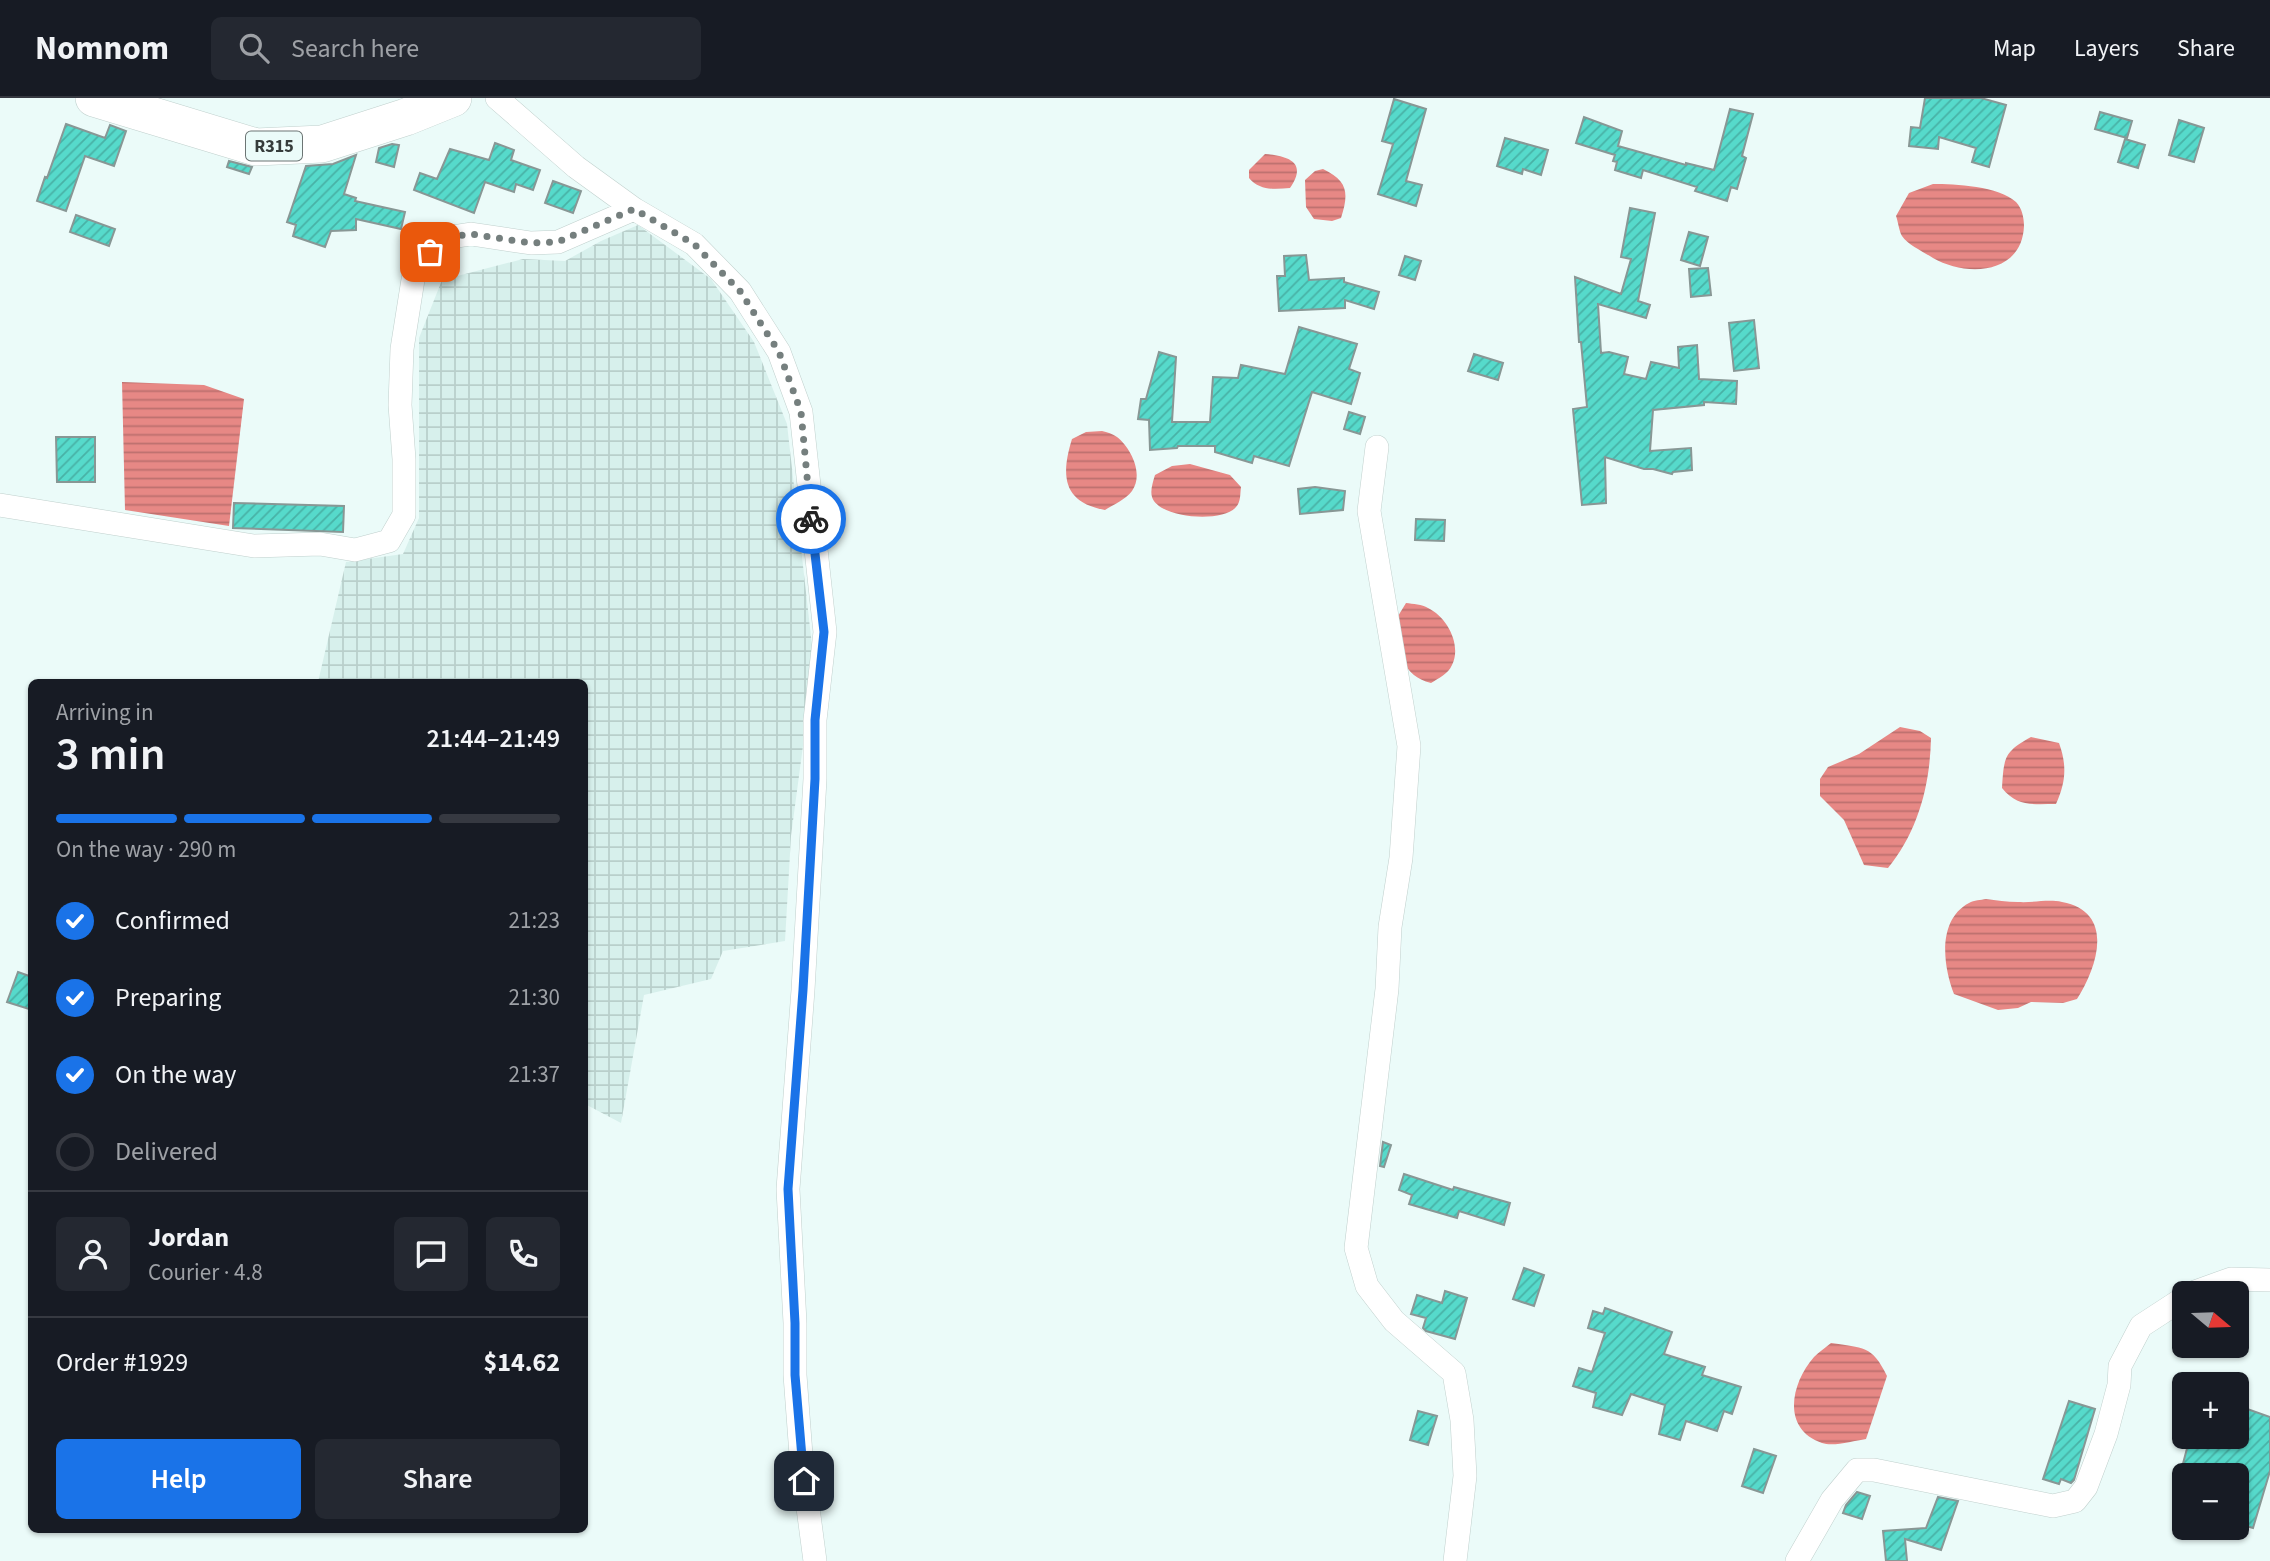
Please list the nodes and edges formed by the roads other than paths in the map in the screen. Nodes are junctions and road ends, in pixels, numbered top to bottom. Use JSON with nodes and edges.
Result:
{"nodes":[{"id":1,"x":94,"y":98,"type":"edge"},
{"id":2,"x":453,"y":98,"type":"edge"},
{"id":3,"x":497,"y":98,"type":"edge"},
{"id":4,"x":634,"y":209,"type":"junction"},
{"id":5,"x":1377,"y":447,"type":"dead end"},
{"id":6,"x":0,"y":505,"type":"edge"},
{"id":7,"x":2270,"y":1280,"type":"edge"},
{"id":8,"x":2225,"y":1281,"type":"edge"},
{"id":9,"x":2172,"y":1306,"type":"edge"},
{"id":10,"x":815,"y":1561,"type":"edge"},
{"id":11,"x":1455,"y":1561,"type":"edge"},
{"id":12,"x":1797,"y":1561,"type":"edge"}],
"edges":[{"from":1,"to":2,"type":"main road","number":"R315"},
{"from":3,"to":4,"type":"street"},
{"from":4,"to":6,"type":"street"},
{"from":4,"to":10,"type":"street"},
{"from":5,"to":11,"type":"street"},
{"from":7,"to":8,"type":"street"},
{"from":9,"to":12,"type":"street"}]}
